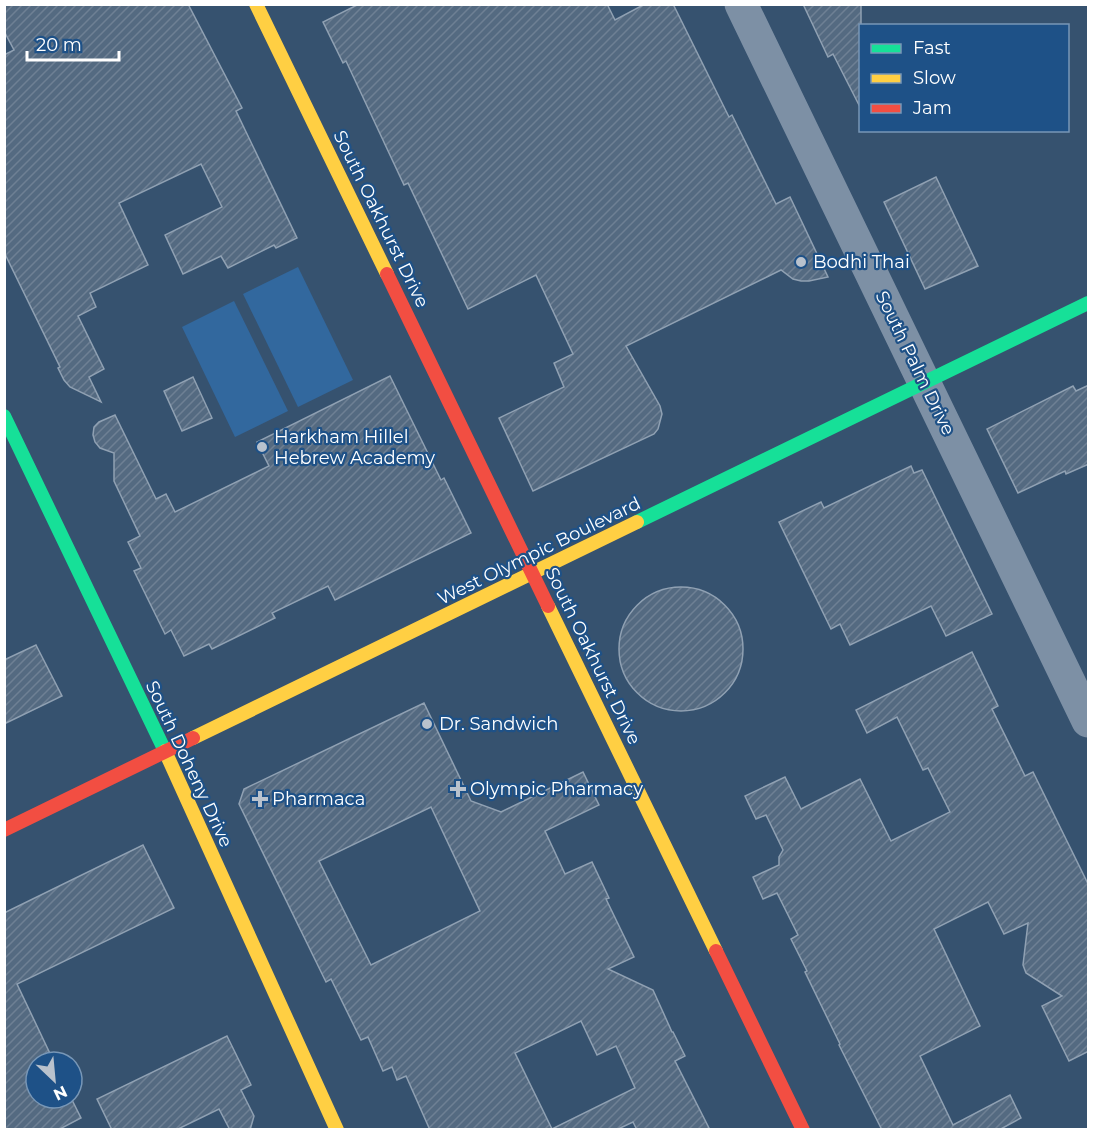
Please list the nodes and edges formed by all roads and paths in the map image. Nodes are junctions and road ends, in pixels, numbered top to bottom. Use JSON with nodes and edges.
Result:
{"nodes":[{"id":1,"x":256,"y":4,"type":"edge"},
{"id":2,"x":741,"y":4,"type":"edge"},
{"id":3,"x":1089,"y":303,"type":"edge"},
{"id":4,"x":925,"y":383,"type":"junction"},
{"id":5,"x":4,"y":416,"type":"edge"},
{"id":6,"x":532,"y":574,"type":"junction"},
{"id":7,"x":1089,"y":721,"type":"edge"},
{"id":8,"x":165,"y":752,"type":"junction"},
{"id":9,"x":4,"y":830,"type":"edge"},
{"id":10,"x":337,"y":1130,"type":"edge"},
{"id":11,"x":802,"y":1130,"type":"edge"}],
"edges":[{"from":1,"to":6,"type":"street","name":"South Oakhurst Drive"},
{"from":2,"to":4,"type":"street","name":"South Palm Drive"},
{"from":3,"to":4,"type":"street","name":"West Olympic Boulevard"},
{"from":4,"to":6,"type":"street","name":"West Olympic Boulevard"},
{"from":4,"to":7,"type":"street","name":"South Palm Drive"},
{"from":5,"to":8,"type":"street","name":"South Doheny Drive"},
{"from":6,"to":8,"type":"street","name":"West Olympic Boulevard"},
{"from":6,"to":11,"type":"street","name":"South Oakhurst Drive"},
{"from":8,"to":9,"type":"street","name":"West Olympic Boulevard"},
{"from":8,"to":10,"type":"street","name":"South Doheny Drive"}]}
